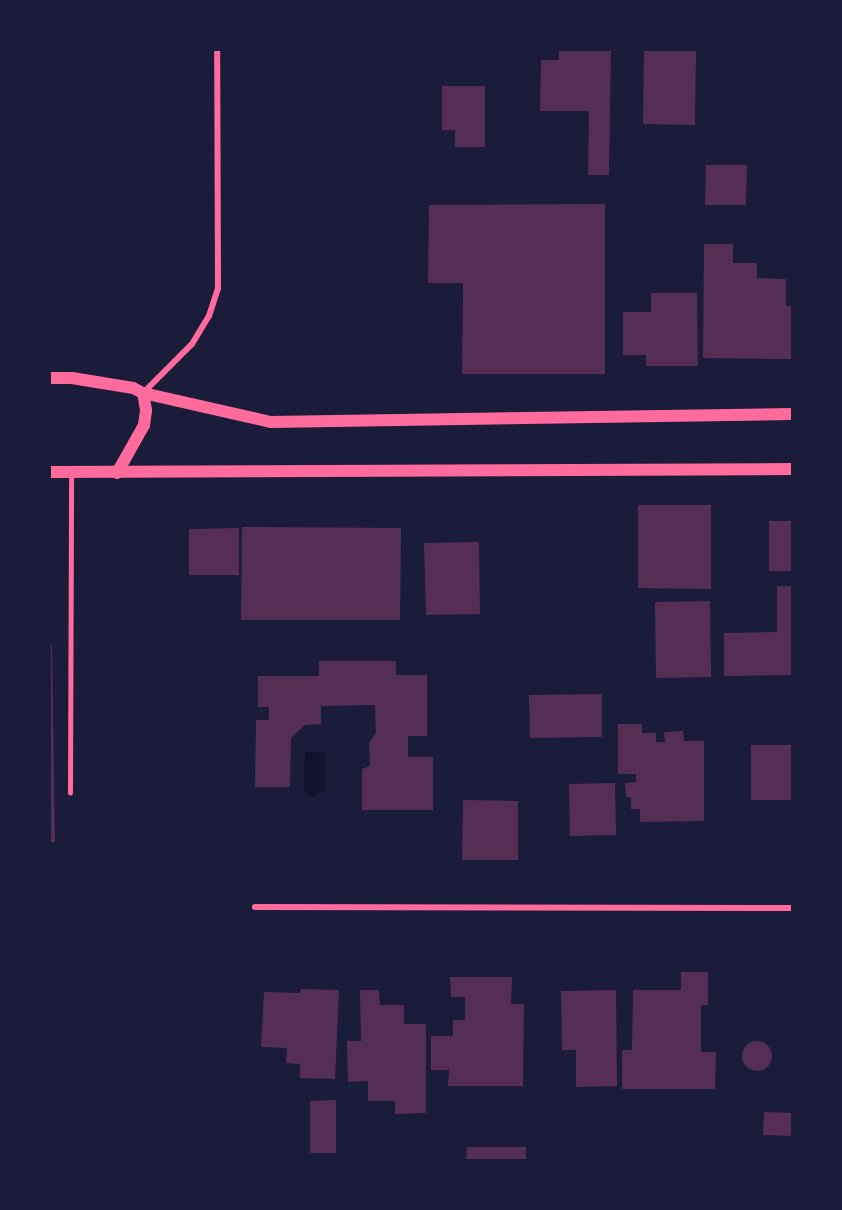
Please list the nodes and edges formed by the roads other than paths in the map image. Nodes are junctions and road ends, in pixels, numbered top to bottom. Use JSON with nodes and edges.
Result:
{"nodes":[{"id":1,"x":217,"y":50,"type":"edge"},
{"id":2,"x":50,"y":378,"type":"edge"},
{"id":3,"x":143,"y":393,"type":"junction"},
{"id":4,"x":792,"y":414,"type":"edge"},
{"id":5,"x":792,"y":469,"type":"edge"},
{"id":6,"x":50,"y":472,"type":"edge"},
{"id":7,"x":70,"y":473,"type":"junction"},
{"id":8,"x":117,"y":473,"type":"junction"},
{"id":9,"x":70,"y":793,"type":"dead end"},
{"id":10,"x":255,"y":907,"type":"dead end"},
{"id":11,"x":792,"y":908,"type":"edge"}],
"edges":[{"from":1,"to":3,"type":"street"},
{"from":2,"to":3,"type":"main road"},
{"from":3,"to":4,"type":"main road"},
{"from":3,"to":8,"type":"main road"},
{"from":5,"to":8,"type":"main road"},
{"from":6,"to":7,"type":"main road"},
{"from":7,"to":8,"type":"main road"},
{"from":7,"to":9,"type":"lane"},
{"from":10,"to":11,"type":"street"}]}
